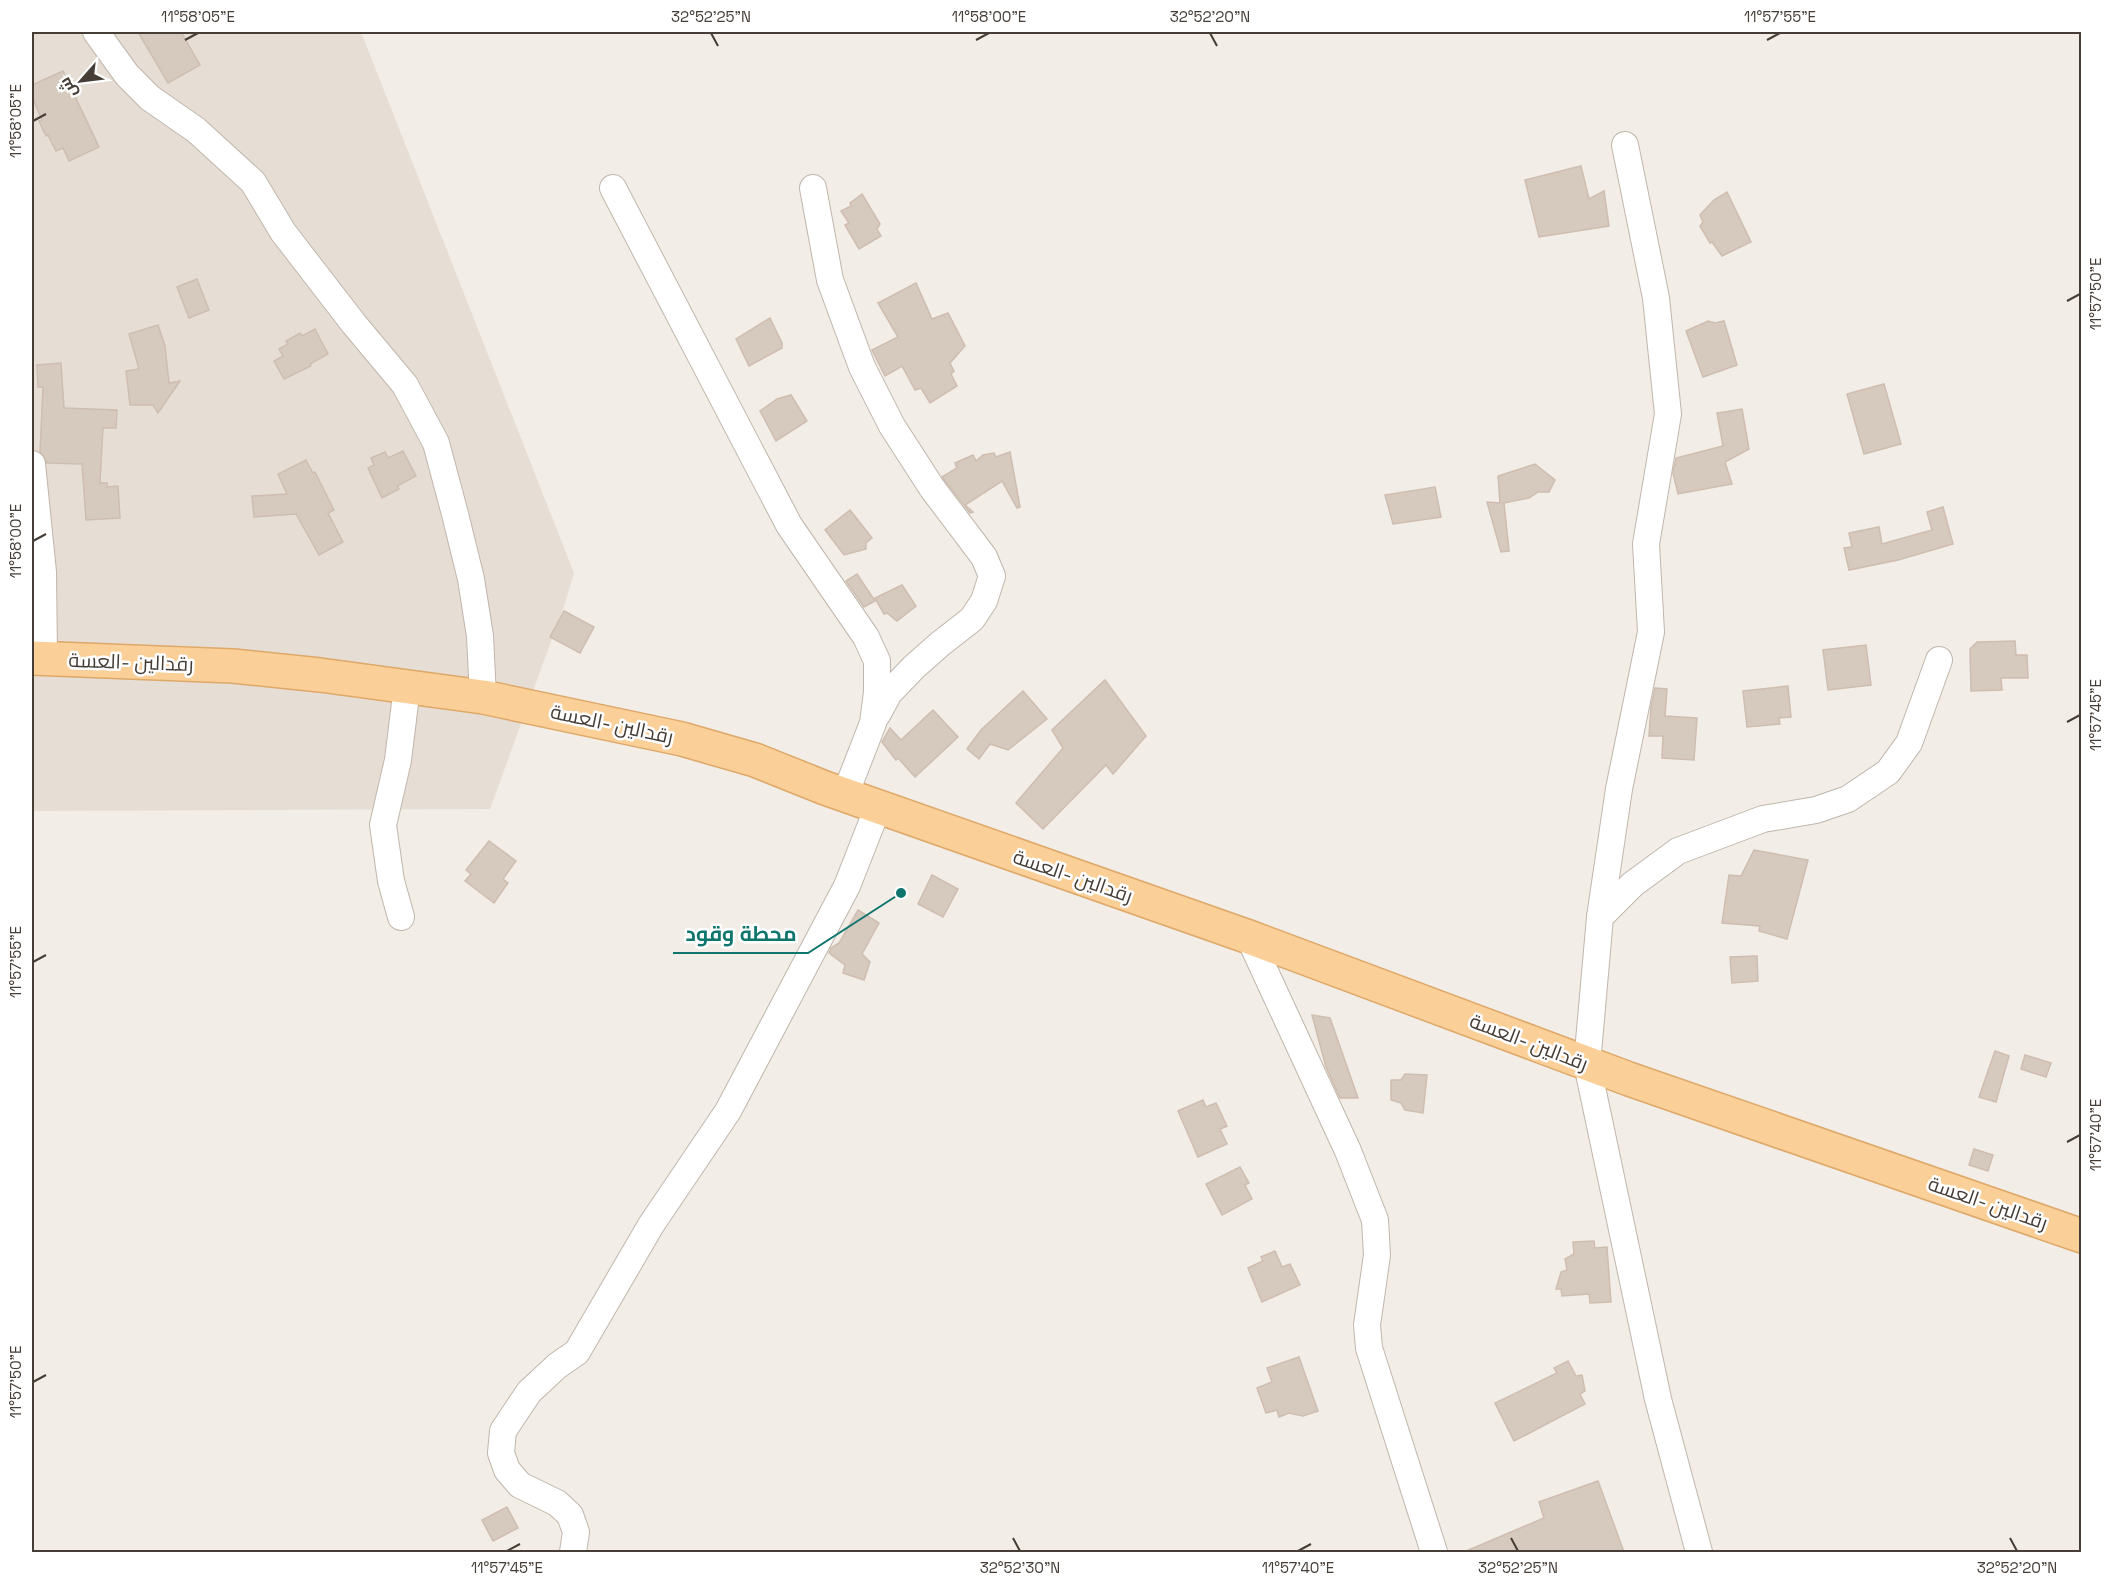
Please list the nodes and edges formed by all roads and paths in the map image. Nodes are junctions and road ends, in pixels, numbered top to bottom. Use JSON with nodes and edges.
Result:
{"nodes":[{"id":1,"x":96,"y":32,"type":"edge"},
{"id":2,"x":1625,"y":146,"type":"dead end"},
{"id":3,"x":613,"y":188,"type":"dead end"},
{"id":4,"x":813,"y":188,"type":"dead end"},
{"id":5,"x":32,"y":465,"type":"edge"},
{"id":6,"x":38,"y":658,"type":"edge"},
{"id":7,"x":1939,"y":660,"type":"dead end"},
{"id":8,"x":407,"y":687,"type":"junction"},
{"id":9,"x":483,"y":697,"type":"junction"},
{"id":10,"x":873,"y":723,"type":"junction"},
{"id":11,"x":845,"y":795,"type":"junction"},
{"id":12,"x":878,"y":807,"type":"junction"},
{"id":13,"x":401,"y":917,"type":"dead end"},
{"id":14,"x":1600,"y":917,"type":"junction"},
{"id":15,"x":1249,"y":937,"type":"junction"},
{"id":16,"x":1587,"y":1064,"type":"junction"},
{"id":17,"x":2082,"y":1236,"type":"edge"},
{"id":18,"x":573,"y":1552,"type":"edge"},
{"id":19,"x":1434,"y":1552,"type":"edge"},
{"id":20,"x":1698,"y":1552,"type":"edge"}],
"edges":[{"from":1,"to":9,"type":"street"},
{"from":2,"to":14,"type":"street"},
{"from":3,"to":10,"type":"street"},
{"from":4,"to":10,"type":"street"},
{"from":5,"to":6,"type":"street"},
{"from":6,"to":8,"type":"main road","name":"رقدالين -العسة"},
{"from":7,"to":14,"type":"street"},
{"from":8,"to":9,"type":"main road","name":"رقدالين -العسة"},
{"from":8,"to":13,"type":"street"},
{"from":9,"to":11,"type":"main road","name":"رقدالين -العسة"},
{"from":10,"to":11,"type":"street"},
{"from":11,"to":12,"type":"main road","name":"رقدالين -العسة"},
{"from":12,"to":15,"type":"main road","name":"رقدالين -العسة"},
{"from":12,"to":18,"type":"street"},
{"from":14,"to":16,"type":"street"},
{"from":15,"to":16,"type":"main road","name":"رقدالين -العسة"},
{"from":15,"to":19,"type":"street"},
{"from":16,"to":17,"type":"main road","name":"رقدالين -العسة"},
{"from":16,"to":20,"type":"street"}]}
